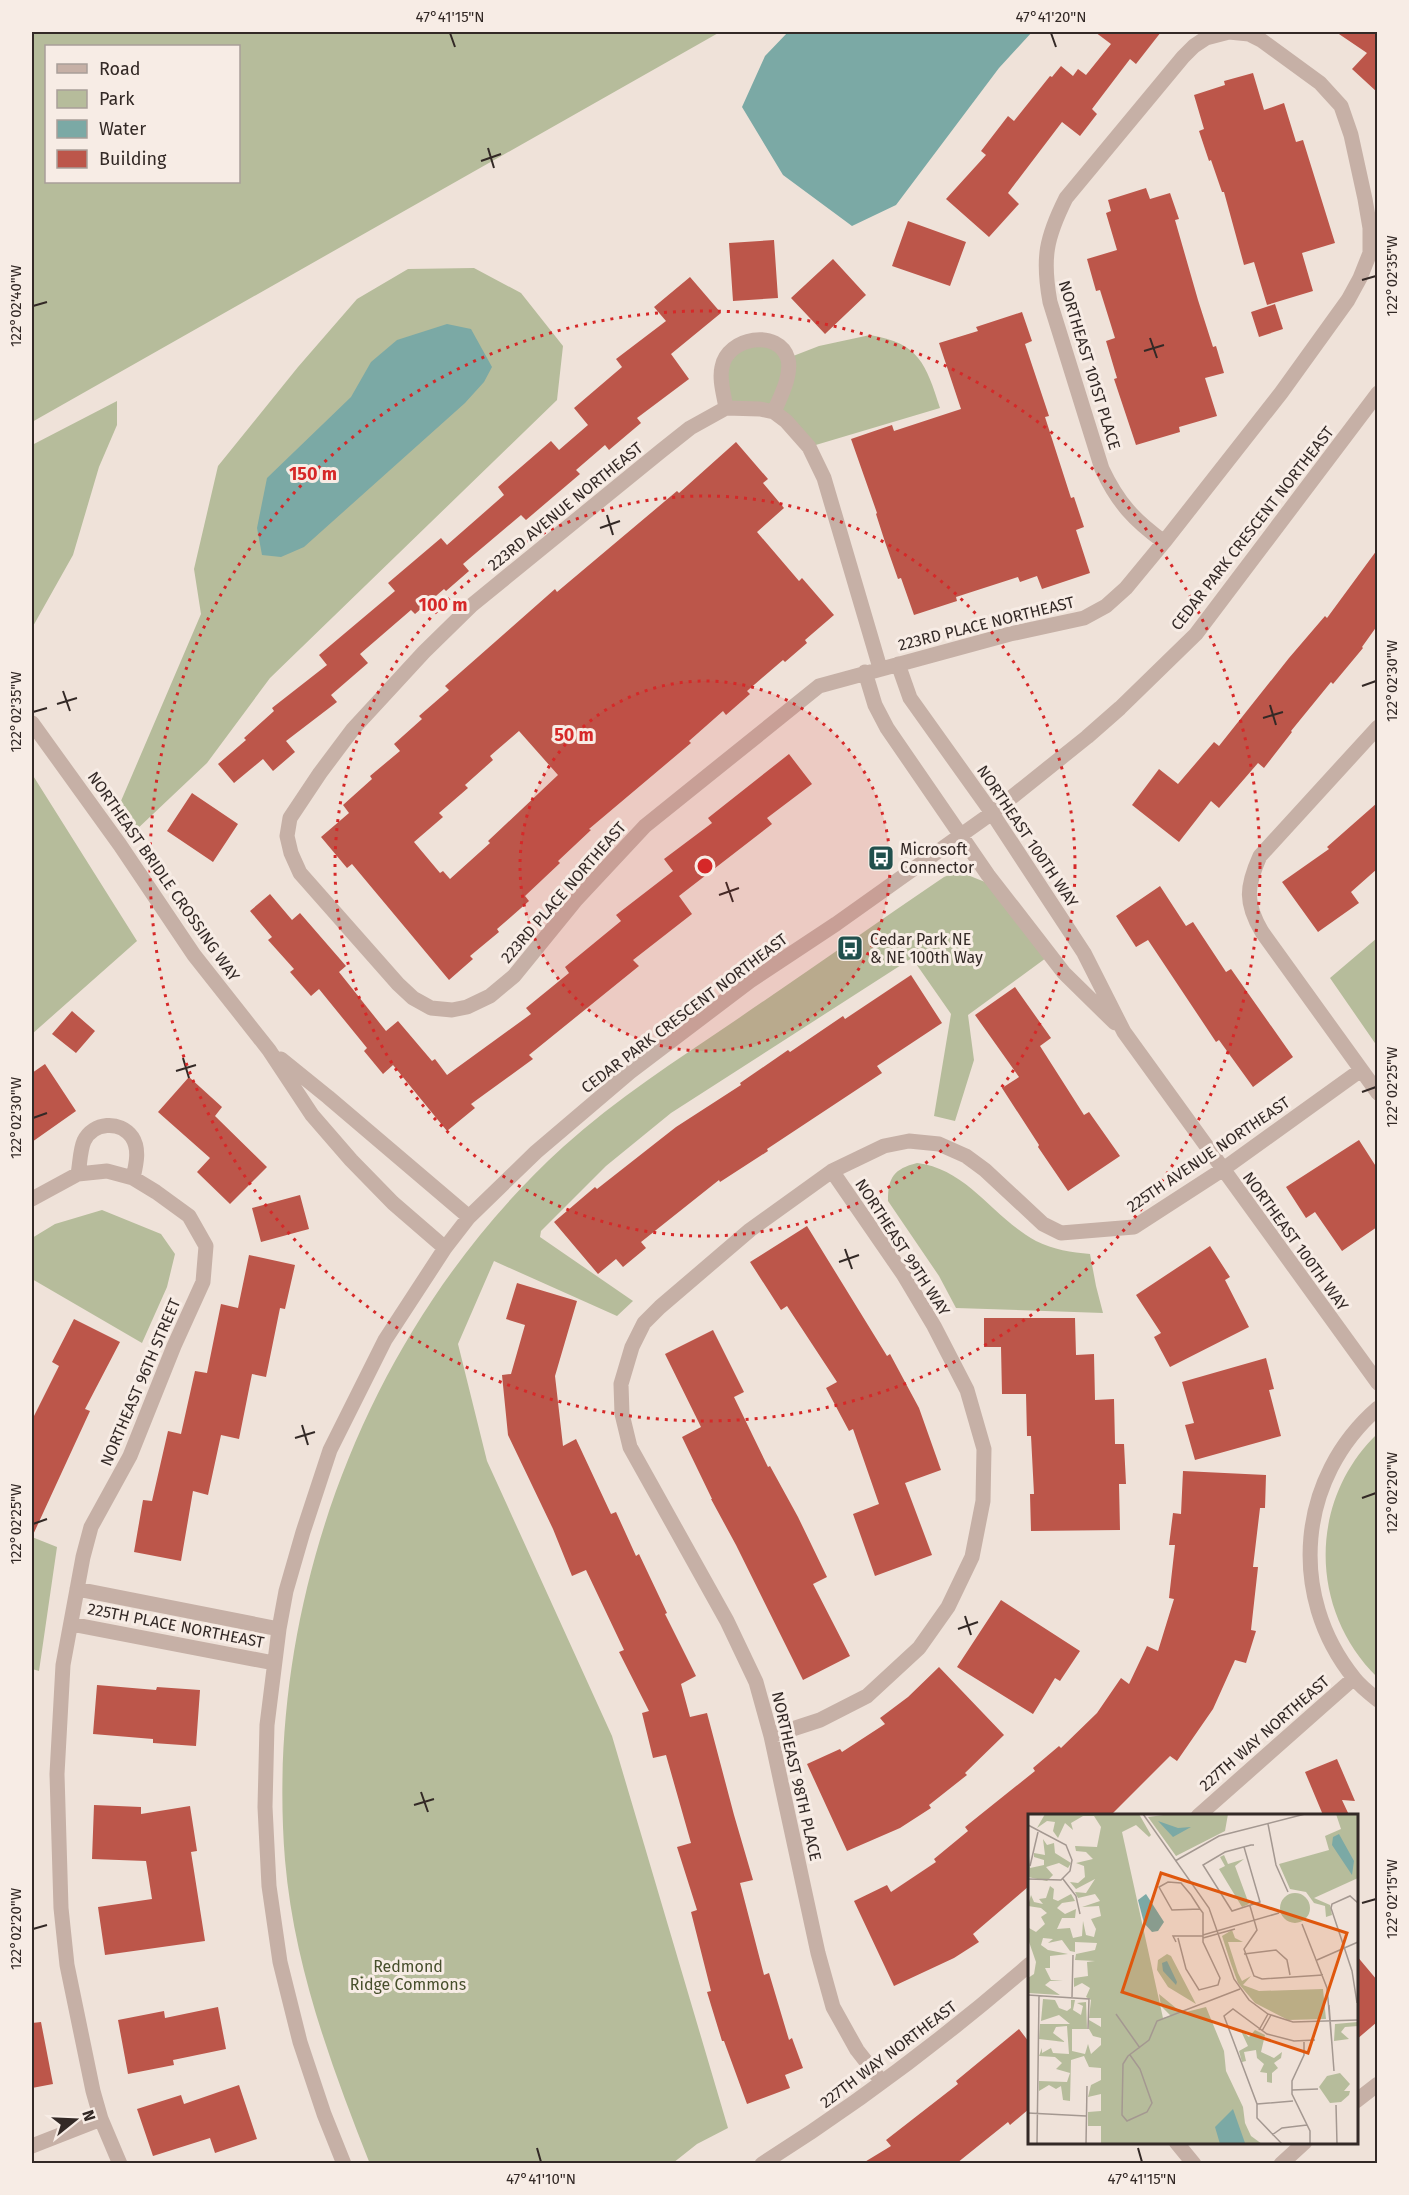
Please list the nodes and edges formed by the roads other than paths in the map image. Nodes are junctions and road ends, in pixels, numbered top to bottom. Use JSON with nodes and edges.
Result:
{"nodes":[{"id":1,"x":1229,"y":32,"type":"edge"},
{"id":2,"x":1377,"y":393,"type":"edge"},
{"id":3,"x":726,"y":408,"type":"junction"},
{"id":4,"x":774,"y":412,"type":"junction"},
{"id":5,"x":1164,"y":542,"type":"junction"},
{"id":6,"x":898,"y":664,"type":"junction"},
{"id":7,"x":872,"y":670,"type":"junction"},
{"id":8,"x":32,"y":723,"type":"edge"},
{"id":9,"x":1377,"y":727,"type":"edge"},
{"id":10,"x":992,"y":813,"type":"junction"},
{"id":11,"x":961,"y":834,"type":"junction"},
{"id":12,"x":452,"y":1010,"type":"joint"},
{"id":13,"x":1124,"y":1032,"type":"junction"},
{"id":14,"x":269,"y":1050,"type":"junction"},
{"id":15,"x":1360,"y":1070,"type":"junction"},
{"id":16,"x":1377,"y":1093,"type":"edge"},
{"id":17,"x":1222,"y":1170,"type":"junction"},
{"id":18,"x":832,"y":1171,"type":"junction"},
{"id":19,"x":78,"y":1174,"type":"junction"},
{"id":20,"x":133,"y":1178,"type":"junction"},
{"id":21,"x":32,"y":1199,"type":"edge"},
{"id":22,"x":469,"y":1217,"type":"junction"},
{"id":23,"x":445,"y":1248,"type":"junction"},
{"id":24,"x":1377,"y":1383,"type":"edge"},
{"id":25,"x":621,"y":1384,"type":"joint"},
{"id":26,"x":1377,"y":1408,"type":"edge"},
{"id":27,"x":77,"y":1588,"type":"junction"},
{"id":28,"x":71,"y":1623,"type":"junction"},
{"id":29,"x":279,"y":1629,"type":"junction"},
{"id":30,"x":274,"y":1663,"type":"junction"},
{"id":31,"x":1354,"y":1678,"type":"junction"},
{"id":32,"x":1377,"y":1700,"type":"edge"},
{"id":33,"x":771,"y":1736,"type":"junction"},
{"id":34,"x":1199,"y":1814,"type":"edge"},
{"id":35,"x":1027,"y":1970,"type":"edge"},
{"id":36,"x":882,"y":2082,"type":"junction"},
{"id":37,"x":1377,"y":2084,"type":"edge"},
{"id":38,"x":1358,"y":2099,"type":"edge"},
{"id":39,"x":101,"y":2119,"type":"junction"},
{"id":40,"x":1178,"y":2144,"type":"edge"},
{"id":41,"x":1303,"y":2144,"type":"edge"},
{"id":42,"x":32,"y":2146,"type":"edge"},
{"id":43,"x":120,"y":2163,"type":"edge"},
{"id":44,"x":344,"y":2163,"type":"edge"},
{"id":45,"x":762,"y":2163,"type":"edge"},
{"id":46,"x":1194,"y":2163,"type":"edge"},
{"id":47,"x":1281,"y":2163,"type":"edge"}],
"edges":[{"from":1,"to":5,"type":"street","name":"NORTHEAST 101ST PLACE"},
{"from":1,"to":5,"type":"street","name":"223RD PLACE NORTHEAST"},
{"from":2,"to":10,"type":"street","name":"CEDAR PARK CRESCENT NORTHEAST"},
{"from":3,"to":4,"type":"street"},
{"from":3,"to":4,"type":"street"},
{"from":3,"to":12,"type":"street","name":"223RD AVENUE NORTHEAST"},
{"from":4,"to":7,"type":"street","name":"NORTHEAST 100TH WAY"},
{"from":5,"to":6,"type":"street","name":"223RD PLACE NORTHEAST"},
{"from":6,"to":7,"type":"street","name":"223RD PLACE NORTHEAST"},
{"from":6,"to":10,"type":"street","name":"NORTHEAST 100TH WAY"},
{"from":7,"to":11,"type":"street","name":"NORTHEAST 100TH WAY"},
{"from":7,"to":12,"type":"street","name":"223RD PLACE NORTHEAST"},
{"from":8,"to":14,"type":"street","name":"NORTHEAST BRIDLE CROSSING WAY"},
{"from":9,"to":15,"type":"street"},
{"from":10,"to":11,"type":"street","name":"CEDAR PARK CRESCENT NORTHEAST"},
{"from":10,"to":13,"type":"street","name":"NORTHEAST 100TH WAY"},
{"from":11,"to":13,"type":"street","name":"NORTHEAST 100TH WAY"},
{"from":11,"to":22,"type":"street","name":"CEDAR PARK CRESCENT NORTHEAST"},
{"from":13,"to":17,"type":"street","name":"NORTHEAST 100TH WAY"},
{"from":14,"to":22,"type":"street","name":"NORTHEAST BRIDLE CROSSING WAY"},
{"from":14,"to":23,"type":"street","name":"NORTHEAST BRIDLE CROSSING WAY"},
{"from":15,"to":16,"type":"street"},
{"from":15,"to":17,"type":"street","name":"225TH AVENUE NORTHEAST"},
{"from":17,"to":18,"type":"street","name":"225TH AVENUE NORTHEAST"},
{"from":17,"to":24,"type":"street","name":"NORTHEAST 100TH WAY"},
{"from":18,"to":25,"type":"street","name":"225TH AVENUE NORTHEAST"},
{"from":18,"to":33,"type":"street","name":"NORTHEAST 99TH WAY"},
{"from":19,"to":20,"type":"street"},
{"from":19,"to":20,"type":"street"},
{"from":19,"to":21,"type":"street"},
{"from":20,"to":27,"type":"street","name":"NORTHEAST 96TH STREET"},
{"from":22,"to":23,"type":"street","name":"CEDAR PARK CRESCENT NORTHEAST"},
{"from":23,"to":29,"type":"street","name":"CEDAR PARK CRESCENT NORTHEAST"},
{"from":25,"to":33,"type":"street","name":"NORTHEAST 98TH PLACE"},
{"from":26,"to":31,"type":"street"},
{"from":27,"to":28,"type":"street","name":"NORTHEAST 96TH STREET"},
{"from":27,"to":29,"type":"street","name":"225TH PLACE NORTHEAST"},
{"from":28,"to":30,"type":"street","name":"225TH PLACE NORTHEAST"},
{"from":28,"to":39,"type":"street","name":"NORTHEAST 96TH STREET"},
{"from":29,"to":30,"type":"street","name":"CEDAR PARK CRESCENT NORTHEAST"},
{"from":30,"to":44,"type":"street","name":"CEDAR PARK CRESCENT NORTHEAST"},
{"from":31,"to":32,"type":"street"},
{"from":31,"to":34,"type":"street","name":"227TH WAY NORTHEAST"},
{"from":33,"to":36,"type":"street","name":"NORTHEAST 98TH PLACE"},
{"from":35,"to":36,"type":"street","name":"227TH WAY NORTHEAST"},
{"from":36,"to":45,"type":"street","name":"227TH WAY NORTHEAST"},
{"from":37,"to":38,"type":"street"},
{"from":39,"to":42,"type":"street"},
{"from":39,"to":43,"type":"street","name":"NORTHEAST 96TH STREET"},
{"from":40,"to":46,"type":"street"},
{"from":41,"to":47,"type":"street"}]}
